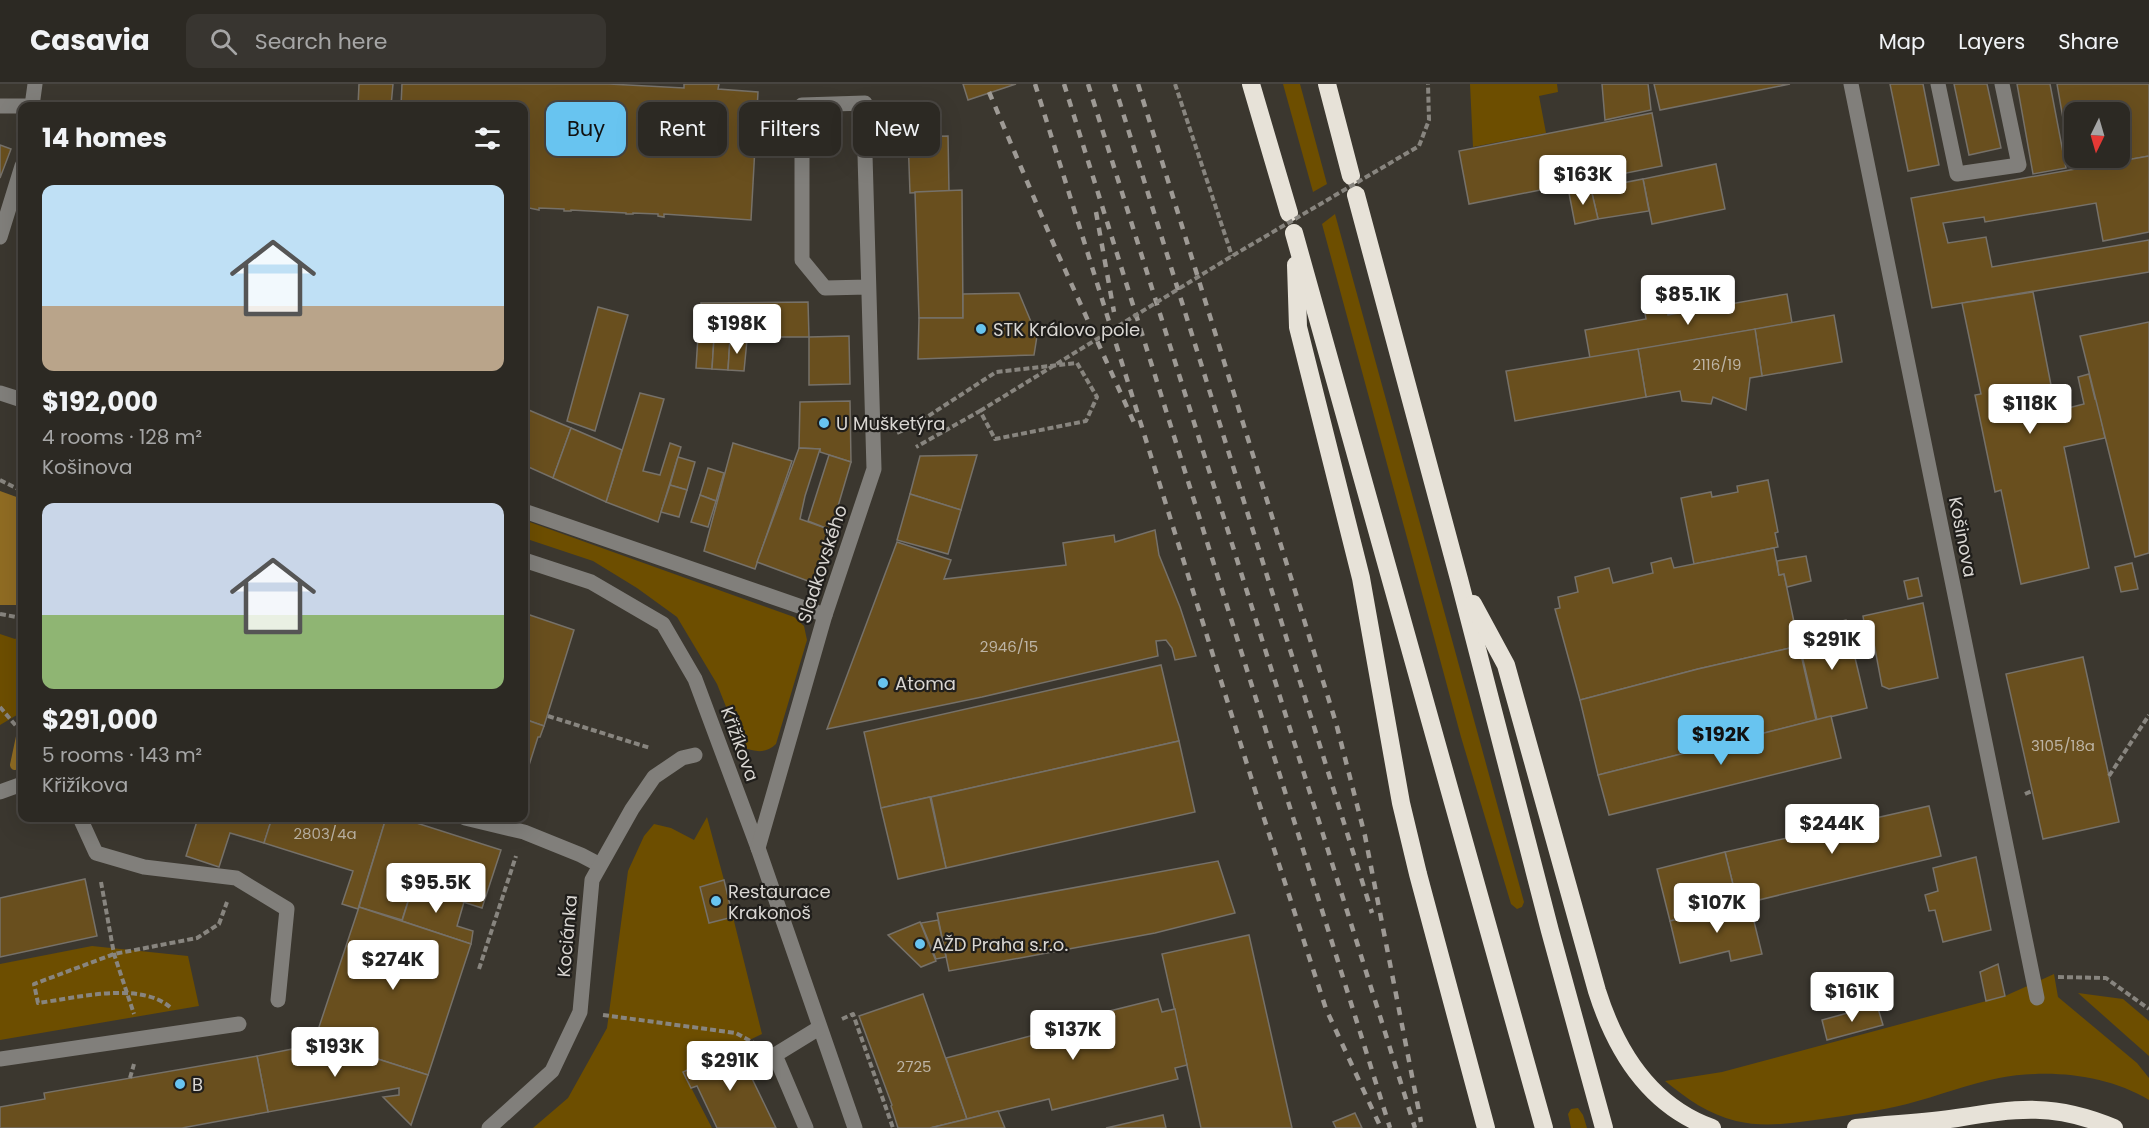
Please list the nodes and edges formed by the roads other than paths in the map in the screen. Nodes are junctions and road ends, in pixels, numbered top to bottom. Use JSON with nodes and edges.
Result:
{"nodes":[{"id":1,"x":35,"y":84,"type":"edge"},
{"id":2,"x":1251,"y":84,"type":"edge"},
{"id":3,"x":1327,"y":84,"type":"edge"},
{"id":4,"x":1336,"y":84,"type":"edge"},
{"id":5,"x":1851,"y":84,"type":"edge"},
{"id":6,"x":1938,"y":84,"type":"edge"},
{"id":7,"x":2002,"y":84,"type":"edge"},
{"id":8,"x":33,"y":102,"type":"edge"},
{"id":9,"x":0,"y":106,"type":"edge"},
{"id":10,"x":18,"y":106,"type":"edge"},
{"id":11,"x":18,"y":179,"type":"edge"},
{"id":12,"x":1356,"y":195,"type":"dead end"},
{"id":13,"x":1289,"y":213,"type":"dead end"},
{"id":14,"x":0,"y":237,"type":"edge"},
{"id":15,"x":868,"y":286,"type":"junction"},
{"id":16,"x":0,"y":393,"type":"edge"},
{"id":17,"x":18,"y":399,"type":"edge"},
{"id":18,"x":528,"y":512,"type":"edge"},
{"id":19,"x":528,"y":561,"type":"edge"},
{"id":20,"x":1459,"y":579,"type":"junction"},
{"id":21,"x":825,"y":615,"type":"junction"},
{"id":22,"x":695,"y":755,"type":"dead end"},
{"id":23,"x":18,"y":785,"type":"edge"},
{"id":24,"x":0,"y":792,"type":"edge"},
{"id":25,"x":82,"y":822,"type":"edge"},
{"id":26,"x":482,"y":822,"type":"edge"},
{"id":27,"x":758,"y":848,"type":"junction"},
{"id":28,"x":600,"y":865,"type":"junction"},
{"id":29,"x":2037,"y":998,"type":"dead end"},
{"id":30,"x":278,"y":1000,"type":"dead end"},
{"id":31,"x":239,"y":1024,"type":"dead end"},
{"id":32,"x":819,"y":1028,"type":"junction"},
{"id":33,"x":0,"y":1059,"type":"edge"},
{"id":34,"x":1956,"y":1118,"type":"junction"},
{"id":35,"x":489,"y":1128,"type":"edge"},
{"id":36,"x":806,"y":1128,"type":"edge"},
{"id":37,"x":855,"y":1128,"type":"edge"},
{"id":38,"x":1486,"y":1128,"type":"edge"},
{"id":39,"x":1544,"y":1128,"type":"edge"},
{"id":40,"x":1604,"y":1128,"type":"edge"},
{"id":41,"x":1712,"y":1128,"type":"edge"},
{"id":42,"x":1856,"y":1128,"type":"edge"},
{"id":43,"x":1940,"y":1128,"type":"edge"},
{"id":44,"x":2114,"y":1128,"type":"edge"}],
"edges":[{"from":1,"to":8,"type":"street"},
{"from":2,"to":13,"type":"highway"},
{"from":3,"to":4,"type":"highway"},
{"from":5,"to":29,"type":"street","name":"Košinova"},
{"from":6,"to":7,"type":"street"},
{"from":9,"to":10,"type":"street"},
{"from":11,"to":14,"type":"street"},
{"from":12,"to":20,"type":"highway"},
{"from":15,"to":15,"type":"street","name":"Sladkovského"},
{"from":15,"to":21,"type":"street","name":"Sladkovského"},
{"from":16,"to":17,"type":"street"},
{"from":18,"to":21,"type":"street"},
{"from":19,"to":27,"type":"street","name":"Křižíkova"},
{"from":20,"to":40,"type":"highway"},
{"from":20,"to":41,"type":"highway"},
{"from":21,"to":27,"type":"street","name":"Sladkovského"},
{"from":22,"to":28,"type":"street","name":"Kociánka"},
{"from":23,"to":24,"type":"street"},
{"from":25,"to":30,"type":"street"},
{"from":26,"to":28,"type":"street"},
{"from":27,"to":32,"type":"street","name":"Křižíkova"},
{"from":28,"to":35,"type":"street","name":"Kociánka"},
{"from":31,"to":33,"type":"street"},
{"from":32,"to":36,"type":"street"},
{"from":32,"to":37,"type":"street","name":"Křižíkova"},
{"from":34,"to":42,"type":"highway"},
{"from":34,"to":43,"type":"highway"},
{"from":34,"to":44,"type":"highway"},
{"from":38,"to":39,"type":"highway"}]}
